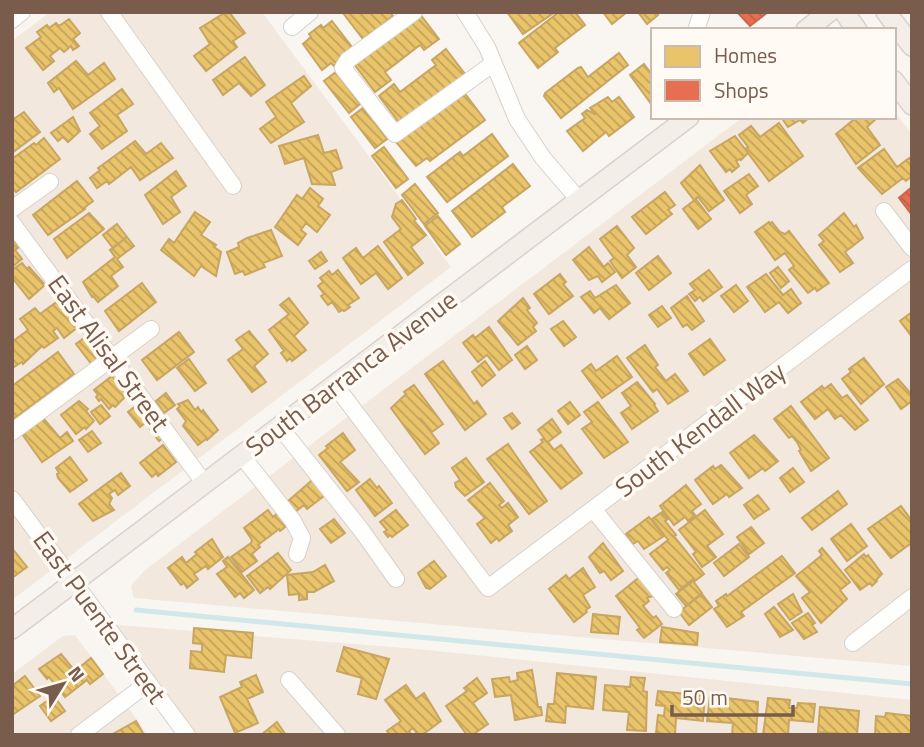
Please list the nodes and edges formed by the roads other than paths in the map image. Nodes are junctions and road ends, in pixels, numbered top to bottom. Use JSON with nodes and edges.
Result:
{"nodes":[{"id":1,"x":22,"y":12,"type":"edge"},
{"id":2,"x":109,"y":12,"type":"edge"},
{"id":3,"x":310,"y":12,"type":"edge"},
{"id":4,"x":414,"y":12,"type":"edge"},
{"id":5,"x":465,"y":12,"type":"edge"},
{"id":6,"x":829,"y":12,"type":"edge"},
{"id":7,"x":844,"y":12,"type":"edge"},
{"id":8,"x":886,"y":12,"type":"edge"},
{"id":9,"x":12,"y":20,"type":"edge"},
{"id":10,"x":292,"y":27,"type":"dead end"},
{"id":11,"x":809,"y":28,"type":"edge"},
{"id":12,"x":856,"y":28,"type":"edge"},
{"id":13,"x":912,"y":46,"type":"edge"},
{"id":14,"x":494,"y":63,"type":"junction"},
{"id":15,"x":896,"y":84,"type":"edge"},
{"id":16,"x":912,"y":105,"type":"edge"},
{"id":17,"x":686,"y":119,"type":"edge"},
{"id":18,"x":50,"y":182,"type":"dead end"},
{"id":19,"x":233,"y":186,"type":"dead end"},
{"id":20,"x":579,"y":200,"type":"junction"},
{"id":21,"x":12,"y":209,"type":"edge"},
{"id":22,"x":884,"y":211,"type":"dead end"},
{"id":23,"x":12,"y":223,"type":"edge"},
{"id":24,"x":912,"y":248,"type":"edge"},
{"id":25,"x":912,"y":269,"type":"edge"},
{"id":26,"x":151,"y":329,"type":"dead end"},
{"id":27,"x":113,"y":358,"type":"junction"},
{"id":28,"x":335,"y":385,"type":"junction"},
{"id":29,"x":280,"y":427,"type":"junction"},
{"id":30,"x":12,"y":432,"type":"edge"},
{"id":31,"x":242,"y":456,"type":"junction"},
{"id":32,"x":205,"y":484,"type":"junction"},
{"id":33,"x":12,"y":499,"type":"edge"},
{"id":34,"x":593,"y":509,"type":"junction"},
{"id":35,"x":297,"y":554,"type":"dead end"},
{"id":36,"x":396,"y":579,"type":"dead end"},
{"id":37,"x":74,"y":582,"type":"junction"},
{"id":38,"x":912,"y":597,"type":"edge"},
{"id":39,"x":674,"y":609,"type":"dead end"},
{"id":40,"x":12,"y":629,"type":"edge"},
{"id":41,"x":853,"y":643,"type":"dead end"},
{"id":42,"x":289,"y":680,"type":"dead end"},
{"id":43,"x":148,"y":683,"type":"junction"},
{"id":44,"x":79,"y":735,"type":"edge"},
{"id":45,"x":187,"y":735,"type":"edge"},
{"id":46,"x":337,"y":735,"type":"edge"}],
"edges":[{"from":1,"to":9,"type":"street"},
{"from":2,"to":19,"type":"street"},
{"from":3,"to":10,"type":"street"},
{"from":4,"to":14,"type":"street"},
{"from":5,"to":14,"type":"street"},
{"from":6,"to":11,"type":"main road"},
{"from":7,"to":12,"type":"main road"},
{"from":8,"to":13,"type":"main road"},
{"from":14,"to":20,"type":"street"},
{"from":15,"to":16,"type":"main road"},
{"from":17,"to":20,"type":"main road","name":"South Barranca Avenue"},
{"from":18,"to":21,"type":"street"},
{"from":20,"to":28,"type":"main road","name":"South Barranca Avenue"},
{"from":22,"to":24,"type":"street"},
{"from":23,"to":27,"type":"street","name":"East Alisal Street"},
{"from":25,"to":34,"type":"street","name":"South Kendall Way"},
{"from":26,"to":27,"type":"street"},
{"from":27,"to":30,"type":"street"},
{"from":27,"to":32,"type":"street","name":"East Alisal Street"},
{"from":28,"to":29,"type":"main road","name":"South Barranca Avenue"},
{"from":28,"to":34,"type":"street","name":"South Kendall Way"},
{"from":29,"to":31,"type":"main road","name":"South Barranca Avenue"},
{"from":29,"to":36,"type":"street"},
{"from":31,"to":32,"type":"main road","name":"South Barranca Avenue"},
{"from":31,"to":35,"type":"street"},
{"from":32,"to":37,"type":"main road","name":"South Barranca Avenue"},
{"from":33,"to":37,"type":"street","name":"East Puente Street"},
{"from":34,"to":39,"type":"street"},
{"from":37,"to":40,"type":"main road","name":"South Barranca Avenue"},
{"from":37,"to":43,"type":"street","name":"East Puente Street"},
{"from":38,"to":41,"type":"street"},
{"from":42,"to":46,"type":"street"},
{"from":43,"to":44,"type":"street"},
{"from":43,"to":45,"type":"street","name":"East Puente Street"}]}
